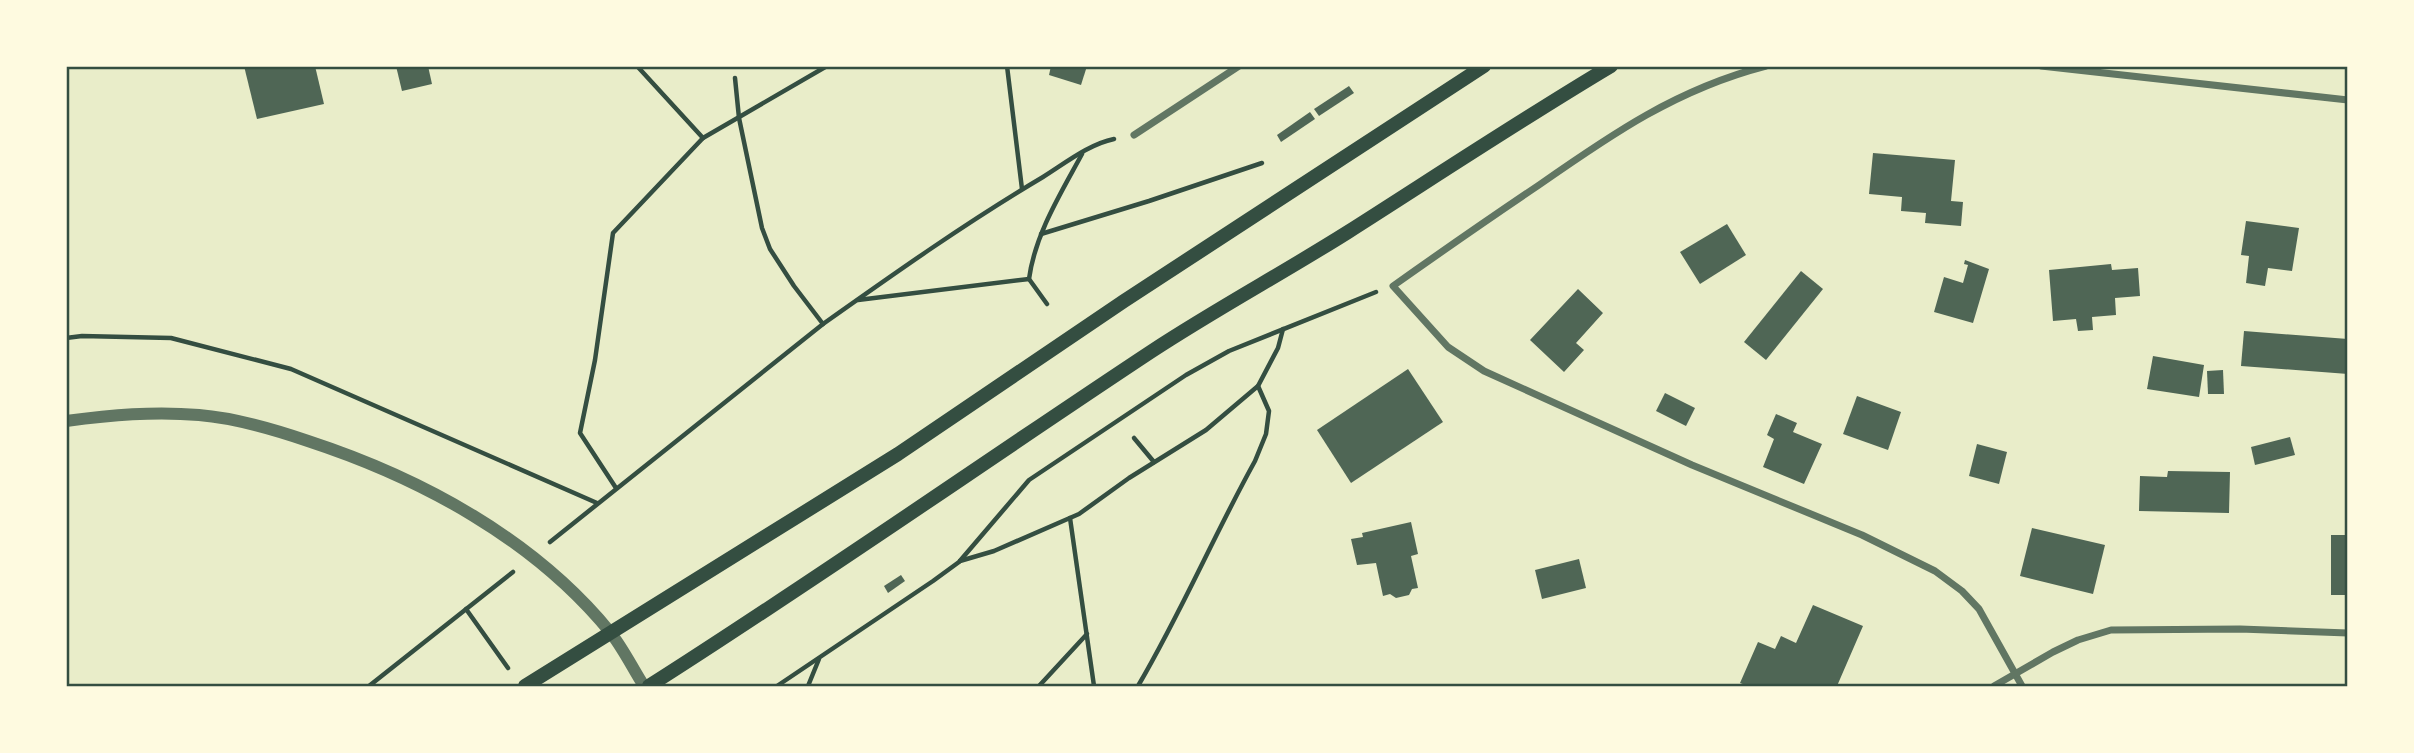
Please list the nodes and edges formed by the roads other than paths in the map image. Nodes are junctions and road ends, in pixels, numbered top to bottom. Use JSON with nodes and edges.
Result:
{"nodes":[{"id":1,"x":1239,"y":66,"type":"edge"},
{"id":2,"x":1483,"y":66,"type":"edge"},
{"id":3,"x":1611,"y":66,"type":"edge"},
{"id":4,"x":1766,"y":66,"type":"edge"},
{"id":5,"x":2041,"y":66,"type":"edge"},
{"id":6,"x":2347,"y":100,"type":"edge"},
{"id":7,"x":1134,"y":135,"type":"road end"},
{"id":8,"x":66,"y":421,"type":"edge"},
{"id":9,"x":2347,"y":633,"type":"edge"},
{"id":10,"x":612,"y":634,"type":"junction"},
{"id":11,"x":2013,"y":673,"type":"junction"},
{"id":12,"x":525,"y":687,"type":"edge"},
{"id":13,"x":644,"y":687,"type":"edge"},
{"id":14,"x":649,"y":687,"type":"edge"},
{"id":15,"x":1994,"y":687,"type":"edge"},
{"id":16,"x":2022,"y":687,"type":"edge"}],
"edges":[{"from":1,"to":7,"type":"street"},
{"from":2,"to":10,"type":"main road"},
{"from":3,"to":14,"type":"main road"},
{"from":4,"to":11,"type":"street"},
{"from":5,"to":6,"type":"street"},
{"from":8,"to":10,"type":"street"},
{"from":9,"to":11,"type":"street"},
{"from":10,"to":12,"type":"main road"},
{"from":10,"to":13,"type":"street"},
{"from":11,"to":15,"type":"street"},
{"from":11,"to":16,"type":"street"}]}
